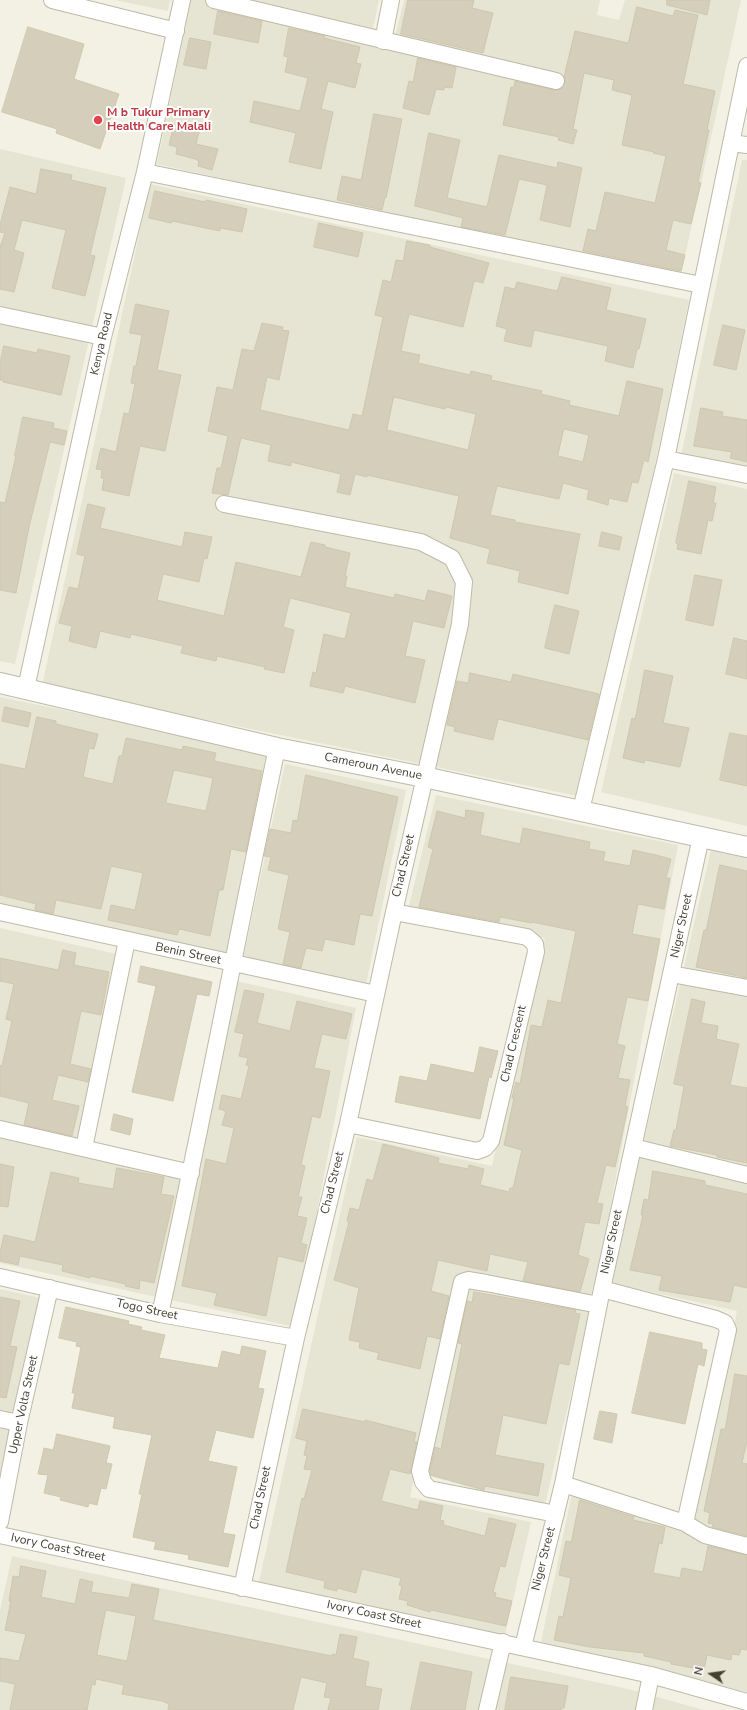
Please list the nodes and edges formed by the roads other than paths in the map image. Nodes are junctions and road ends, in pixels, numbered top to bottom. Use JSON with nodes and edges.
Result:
{"nodes":[{"id":1,"x":52,"y":0,"type":"edge"},
{"id":2,"x":182,"y":0,"type":"edge"},
{"id":3,"x":214,"y":0,"type":"edge"},
{"id":4,"x":391,"y":0,"type":"edge"},
{"id":5,"x":176,"y":31,"type":"junction"},
{"id":6,"x":383,"y":41,"type":"junction"},
{"id":7,"x":747,"y":66,"type":"edge"},
{"id":8,"x":556,"y":81,"type":"dead end"},
{"id":9,"x":731,"y":143,"type":"junction"},
{"id":10,"x":747,"y":145,"type":"edge"},
{"id":11,"x":145,"y":172,"type":"junction"},
{"id":12,"x":701,"y":285,"type":"junction"},
{"id":13,"x":0,"y":315,"type":"edge"},
{"id":14,"x":103,"y":337,"type":"junction"},
{"id":15,"x":666,"y":459,"type":"junction"},
{"id":16,"x":747,"y":476,"type":"edge"},
{"id":17,"x":224,"y":504,"type":"dead end"},
{"id":18,"x":0,"y":683,"type":"edge"},
{"id":19,"x":26,"y":688,"type":"junction"},
{"id":20,"x":277,"y":748,"type":"junction"},
{"id":21,"x":424,"y":777,"type":"junction"},
{"id":22,"x":581,"y":810,"type":"junction"},
{"id":23,"x":701,"y":837,"type":"junction"},
{"id":24,"x":747,"y":847,"type":"edge"},
{"id":25,"x":0,"y":912,"type":"edge"},
{"id":26,"x":394,"y":912,"type":"junction"},
{"id":27,"x":127,"y":940,"type":"junction"},
{"id":28,"x":232,"y":963,"type":"junction"},
{"id":29,"x":671,"y":974,"type":"junction"},
{"id":30,"x":747,"y":988,"type":"edge"},
{"id":31,"x":376,"y":994,"type":"junction"},
{"id":32,"x":348,"y":1124,"type":"junction"},
{"id":33,"x":0,"y":1130,"type":"edge"},
{"id":34,"x":633,"y":1147,"type":"junction"},
{"id":35,"x":84,"y":1148,"type":"junction"},
{"id":36,"x":191,"y":1173,"type":"junction"},
{"id":37,"x":747,"y":1175,"type":"edge"},
{"id":38,"x":0,"y":1277,"type":"edge"},
{"id":39,"x":50,"y":1288,"type":"junction"},
{"id":40,"x":601,"y":1297,"type":"junction"},
{"id":41,"x":160,"y":1314,"type":"junction"},
{"id":42,"x":296,"y":1338,"type":"junction"},
{"id":43,"x":0,"y":1419,"type":"edge"},
{"id":44,"x":19,"y":1423,"type":"junction"},
{"id":45,"x":563,"y":1484,"type":"junction"},
{"id":46,"x":556,"y":1514,"type":"junction"},
{"id":47,"x":0,"y":1522,"type":"edge"},
{"id":48,"x":685,"y":1523,"type":"junction"},
{"id":49,"x":0,"y":1535,"type":"edge"},
{"id":50,"x":747,"y":1546,"type":"edge"},
{"id":51,"x":242,"y":1588,"type":"junction"},
{"id":52,"x":503,"y":1642,"type":"junction"},
{"id":53,"x":523,"y":1647,"type":"junction"},
{"id":54,"x":650,"y":1675,"type":"junction"},
{"id":55,"x":747,"y":1702,"type":"edge"},
{"id":56,"x":488,"y":1710,"type":"edge"},
{"id":57,"x":644,"y":1710,"type":"edge"}],
"edges":[{"from":1,"to":5,"type":"street"},
{"from":2,"to":5,"type":"street","name":"Kenya Road"},
{"from":3,"to":6,"type":"street"},
{"from":4,"to":6,"type":"street"},
{"from":5,"to":11,"type":"street","name":"Kenya Road"},
{"from":6,"to":8,"type":"street"},
{"from":7,"to":9,"type":"street"},
{"from":9,"to":10,"type":"street"},
{"from":9,"to":12,"type":"street"},
{"from":11,"to":12,"type":"street"},
{"from":11,"to":14,"type":"street","name":"Kenya Road"},
{"from":12,"to":15,"type":"street"},
{"from":13,"to":14,"type":"street"},
{"from":14,"to":19,"type":"street","name":"Kenya Road"},
{"from":15,"to":16,"type":"street"},
{"from":15,"to":22,"type":"street"},
{"from":17,"to":21,"type":"street","name":"Chad Street"},
{"from":18,"to":19,"type":"street","name":"Cameroun Avenue"},
{"from":19,"to":20,"type":"street","name":"Cameroun Avenue"},
{"from":20,"to":21,"type":"street","name":"Cameroun Avenue"},
{"from":20,"to":28,"type":"street"},
{"from":21,"to":22,"type":"street","name":"Cameroun Avenue"},
{"from":21,"to":26,"type":"street","name":"Chad Street"},
{"from":22,"to":23,"type":"street","name":"Cameroun Avenue"},
{"from":23,"to":24,"type":"street","name":"Cameroun Avenue"},
{"from":23,"to":29,"type":"street","name":"Niger Street"},
{"from":25,"to":27,"type":"street","name":"Benin Street"},
{"from":26,"to":31,"type":"street","name":"Chad Street"},
{"from":26,"to":32,"type":"street","name":"Chad Crescent"},
{"from":27,"to":28,"type":"street","name":"Benin Street"},
{"from":27,"to":35,"type":"street"},
{"from":28,"to":31,"type":"street","name":"Benin Street"},
{"from":28,"to":36,"type":"street"},
{"from":29,"to":30,"type":"street"},
{"from":29,"to":34,"type":"street","name":"Niger Street"},
{"from":31,"to":32,"type":"street","name":"Chad Street"},
{"from":32,"to":42,"type":"street","name":"Chad Street"},
{"from":33,"to":35,"type":"street"},
{"from":34,"to":37,"type":"street"},
{"from":34,"to":40,"type":"street","name":"Niger Street"},
{"from":35,"to":36,"type":"street"},
{"from":36,"to":41,"type":"street"},
{"from":38,"to":39,"type":"street","name":"Togo Street"},
{"from":39,"to":41,"type":"street","name":"Togo Street"},
{"from":39,"to":44,"type":"street","name":"Upper Volta Street"},
{"from":40,"to":45,"type":"street","name":"Niger Street"},
{"from":40,"to":46,"type":"street"},
{"from":40,"to":48,"type":"street"},
{"from":41,"to":42,"type":"street","name":"Togo Street"},
{"from":42,"to":51,"type":"street","name":"Chad Street"},
{"from":43,"to":44,"type":"street"},
{"from":44,"to":47,"type":"street","name":"Upper Volta Street"},
{"from":45,"to":46,"type":"street","name":"Niger Street"},
{"from":45,"to":48,"type":"street"},
{"from":46,"to":53,"type":"street","name":"Niger Street"},
{"from":48,"to":50,"type":"street"},
{"from":49,"to":51,"type":"street","name":"Ivory Coast Street"},
{"from":51,"to":52,"type":"street","name":"Ivory Coast Street"},
{"from":52,"to":53,"type":"street","name":"Ivory Coast Street"},
{"from":52,"to":56,"type":"street"},
{"from":53,"to":54,"type":"street","name":"Ivory Coast Street"},
{"from":54,"to":55,"type":"street","name":"Ivory Coast Street"},
{"from":54,"to":57,"type":"street"}]}
